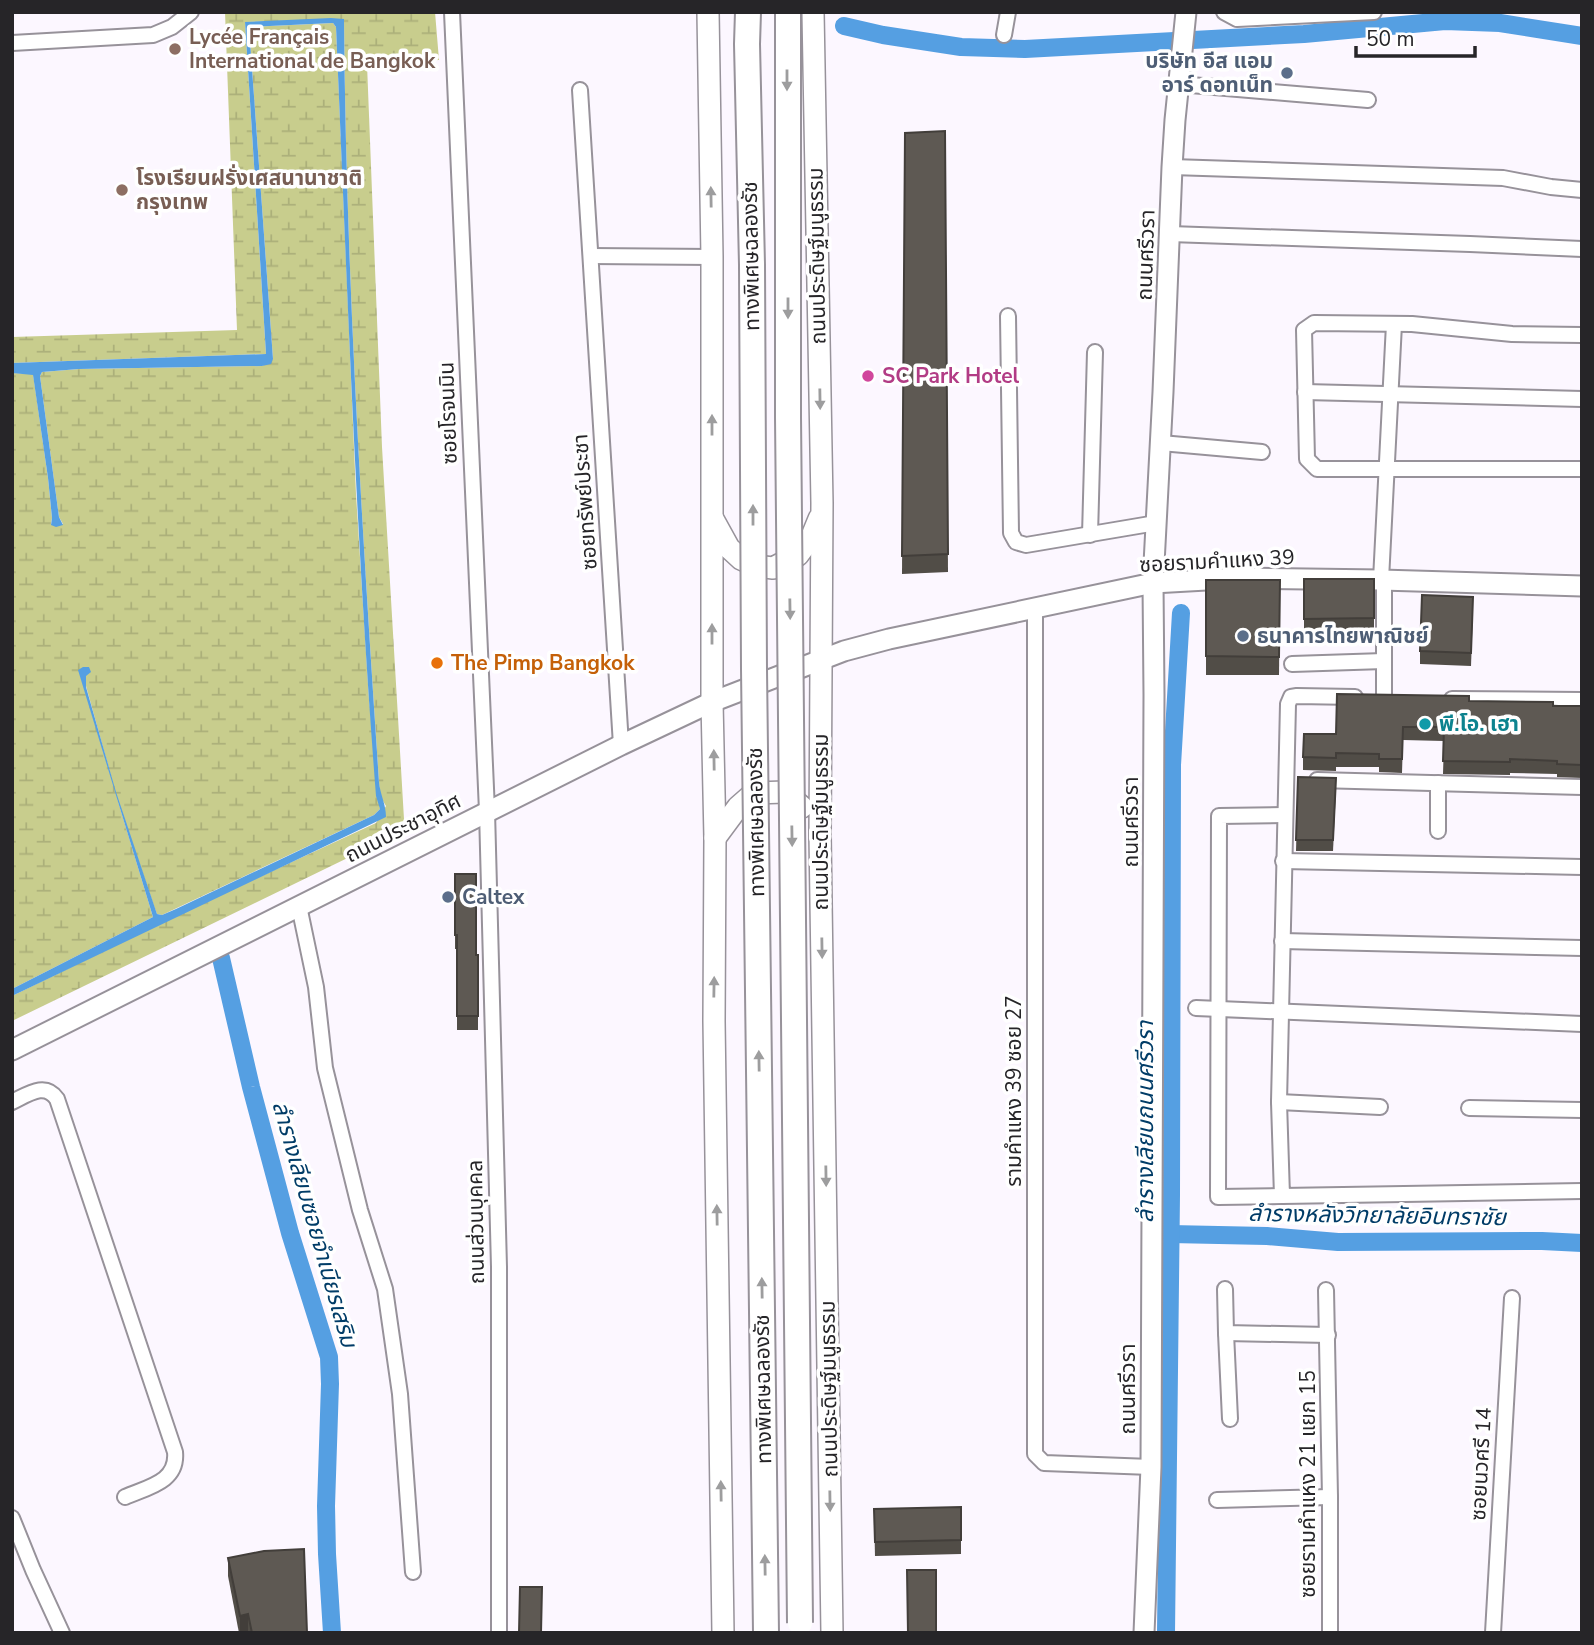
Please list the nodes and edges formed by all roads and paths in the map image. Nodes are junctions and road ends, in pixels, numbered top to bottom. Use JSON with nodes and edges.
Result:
{"nodes":[{"id":1,"x":191,"y":12,"type":"edge"},
{"id":2,"x":452,"y":12,"type":"edge"},
{"id":3,"x":708,"y":12,"type":"edge"},
{"id":4,"x":748,"y":12,"type":"edge"},
{"id":5,"x":788,"y":12,"type":"edge"},
{"id":6,"x":813,"y":12,"type":"edge"},
{"id":7,"x":1008,"y":12,"type":"edge"},
{"id":8,"x":1186,"y":12,"type":"edge"},
{"id":9,"x":1224,"y":12,"type":"edge"},
{"id":10,"x":1374,"y":12,"type":"edge"},
{"id":11,"x":1340,"y":13,"type":"edge"},
{"id":12,"x":1004,"y":35,"type":"dead end"},
{"id":13,"x":12,"y":43,"type":"edge"},
{"id":14,"x":1179,"y":84,"type":"junction"},
{"id":15,"x":580,"y":90,"type":"dead end"},
{"id":16,"x":1368,"y":100,"type":"dead end"},
{"id":17,"x":1172,"y":167,"type":"junction"},
{"id":18,"x":1582,"y":190,"type":"edge"},
{"id":19,"x":1170,"y":234,"type":"junction"},
{"id":20,"x":1582,"y":249,"type":"edge"},
{"id":21,"x":591,"y":256,"type":"junction"},
{"id":22,"x":712,"y":257,"type":"junction"},
{"id":23,"x":1007,"y":316,"type":"dead end"},
{"id":24,"x":1394,"y":324,"type":"junction"},
{"id":25,"x":1582,"y":335,"type":"edge"},
{"id":26,"x":1095,"y":352,"type":"dead end"},
{"id":27,"x":1305,"y":392,"type":"junction"},
{"id":28,"x":1390,"y":395,"type":"junction"},
{"id":29,"x":1582,"y":400,"type":"edge"},
{"id":30,"x":1161,"y":443,"type":"junction"},
{"id":31,"x":1262,"y":452,"type":"dead end"},
{"id":32,"x":1386,"y":468,"type":"junction"},
{"id":33,"x":1582,"y":469,"type":"edge"},
{"id":34,"x":822,"y":510,"type":"junction"},
{"id":35,"x":712,"y":517,"type":"junction"},
{"id":36,"x":1156,"y":523,"type":"junction"},
{"id":37,"x":1090,"y":535,"type":"junction"},
{"id":38,"x":1382,"y":580,"type":"junction"},
{"id":39,"x":1153,"y":583,"type":"junction"},
{"id":40,"x":1582,"y":586,"type":"edge"},
{"id":41,"x":1035,"y":608,"type":"junction"},
{"id":42,"x":821,"y":660,"type":"junction"},
{"id":43,"x":1384,"y":661,"type":"junction"},
{"id":44,"x":1292,"y":664,"type":"dead end"},
{"id":45,"x":1437,"y":699,"type":"edge"},
{"id":46,"x":1582,"y":700,"type":"edge"},
{"id":47,"x":712,"y":702,"type":"junction"},
{"id":48,"x":621,"y":745,"type":"junction"},
{"id":49,"x":1285,"y":779,"type":"junction"},
{"id":50,"x":1438,"y":783,"type":"junction"},
{"id":51,"x":1582,"y":787,"type":"edge"},
{"id":52,"x":488,"y":811,"type":"junction"},
{"id":53,"x":1284,"y":815,"type":"junction"},
{"id":54,"x":1438,"y":831,"type":"dead end"},
{"id":55,"x":820,"y":835,"type":"junction"},
{"id":56,"x":715,"y":838,"type":"junction"},
{"id":57,"x":1283,"y":861,"type":"junction"},
{"id":58,"x":1582,"y":867,"type":"edge"},
{"id":59,"x":299,"y":906,"type":"junction"},
{"id":60,"x":1282,"y":941,"type":"junction"},
{"id":61,"x":1582,"y":948,"type":"edge"},
{"id":62,"x":1196,"y":1008,"type":"dead end"},
{"id":63,"x":1219,"y":1009,"type":"junction"},
{"id":64,"x":1281,"y":1011,"type":"junction"},
{"id":65,"x":1582,"y":1024,"type":"edge"},
{"id":66,"x":12,"y":1050,"type":"edge"},
{"id":67,"x":12,"y":1102,"type":"edge"},
{"id":68,"x":1279,"y":1102,"type":"junction"},
{"id":69,"x":1380,"y":1107,"type":"dead end"},
{"id":70,"x":1469,"y":1108,"type":"dead end"},
{"id":71,"x":1582,"y":1110,"type":"edge"},
{"id":72,"x":1582,"y":1191,"type":"edge"},
{"id":73,"x":1282,"y":1196,"type":"junction"},
{"id":74,"x":1225,"y":1289,"type":"dead end"},
{"id":75,"x":1326,"y":1290,"type":"dead end"},
{"id":76,"x":1511,"y":1298,"type":"dead end"},
{"id":77,"x":1226,"y":1334,"type":"junction"},
{"id":78,"x":1328,"y":1335,"type":"junction"},
{"id":79,"x":1230,"y":1419,"type":"dead end"},
{"id":80,"x":1151,"y":1467,"type":"junction"},
{"id":81,"x":125,"y":1496,"type":"dead end"},
{"id":82,"x":1330,"y":1497,"type":"junction"},
{"id":83,"x":1217,"y":1500,"type":"dead end"},
{"id":84,"x":12,"y":1518,"type":"edge"},
{"id":85,"x":413,"y":1572,"type":"dead end"},
{"id":86,"x":62,"y":1633,"type":"edge"},
{"id":87,"x":499,"y":1633,"type":"edge"},
{"id":88,"x":723,"y":1633,"type":"edge"},
{"id":89,"x":766,"y":1633,"type":"edge"},
{"id":90,"x":800,"y":1633,"type":"edge"},
{"id":91,"x":832,"y":1633,"type":"edge"},
{"id":92,"x":1144,"y":1633,"type":"edge"},
{"id":93,"x":1330,"y":1633,"type":"edge"},
{"id":94,"x":1493,"y":1633,"type":"edge"}],
"edges":[{"from":1,"to":13,"type":"street"},
{"from":2,"to":52,"type":"street","name":"ซอยโรจนมิน"},
{"from":22,"to":3,"type":"main road","one_way":true},
{"from":89,"to":4,"type":"highway","name":"ทางพิเศษฉลองรัช","one_way":true,"bridge":true},
{"from":5,"to":90,"type":"highway","name":"ทางพิเศษฉลองรัช","one_way":true,"bridge":true},
{"from":6,"to":34,"type":"main road","name":"ถนนประดิษฐ์มนูธรรม","one_way":true},
{"from":7,"to":12,"type":"street"},
{"from":8,"to":14,"type":"main road","name":"ถนนศรีวรา"},
{"from":9,"to":11,"type":"street"},
{"from":10,"to":11,"type":"street"},
{"from":14,"to":16,"type":"street"},
{"from":14,"to":17,"type":"main road","name":"ถนนศรีวรา"},
{"from":15,"to":21,"type":"street","name":"ซอยทรัพย์ประชา"},
{"from":17,"to":18,"type":"street"},
{"from":17,"to":19,"type":"main road","name":"ถนนศรีวรา"},
{"from":19,"to":20,"type":"street"},
{"from":19,"to":30,"type":"main road","name":"ถนนศรีวรา"},
{"from":21,"to":22,"type":"street"},
{"from":21,"to":48,"type":"street","name":"ซอยทรัพย์ประชา"},
{"from":35,"to":22,"type":"main road","one_way":true},
{"from":23,"to":37,"type":"street"},
{"from":24,"to":25,"type":"street"},
{"from":24,"to":27,"type":"street"},
{"from":24,"to":28,"type":"street"},
{"from":26,"to":37,"type":"street"},
{"from":27,"to":28,"type":"street"},
{"from":27,"to":32,"type":"street"},
{"from":28,"to":29,"type":"street"},
{"from":28,"to":32,"type":"street"},
{"from":30,"to":31,"type":"street"},
{"from":30,"to":36,"type":"main road","name":"ถนนศรีวรา"},
{"from":32,"to":33,"type":"street"},
{"from":32,"to":38,"type":"street"},
{"from":34,"to":35,"type":"main road"},
{"from":34,"to":42,"type":"main road","name":"ถนนประดิษฐ์มนูธรรม"},
{"from":47,"to":35,"type":"main road","one_way":true},
{"from":36,"to":37,"type":"street"},
{"from":36,"to":39,"type":"main road","name":"ถนนศรีวรา"},
{"from":38,"to":39,"type":"main road","name":"ซอยรามคำแหง 39"},
{"from":38,"to":40,"type":"main road","name":"ซอยรามคำแหง 39"},
{"from":38,"to":43,"type":"street"},
{"from":39,"to":41,"type":"main road","name":"ซอยรามคำแหง 39"},
{"from":39,"to":80,"type":"main road","name":"ถนนศรีวรา"},
{"from":41,"to":42,"type":"main road","name":"ซอยรามคำแหง 39"},
{"from":41,"to":80,"type":"street","name":"รามคำแหง 39 ซอย 27"},
{"from":42,"to":47,"type":"main road","name":"ถนนประชาอุทิศ"},
{"from":42,"to":55,"type":"main road","name":"ถนนประดิษฐ์มนูธรรม"},
{"from":43,"to":44,"type":"street"},
{"from":43,"to":49,"type":"street"},
{"from":45,"to":46,"type":"street"},
{"from":47,"to":48,"type":"main road","name":"ถนนประชาอุทิศ"},
{"from":56,"to":47,"type":"main road","one_way":true},
{"from":48,"to":52,"type":"main road","name":"ถนนประชาอุทิศ"},
{"from":49,"to":50,"type":"street"},
{"from":49,"to":53,"type":"street"},
{"from":50,"to":51,"type":"street"},
{"from":50,"to":54,"type":"street"},
{"from":52,"to":59,"type":"main road","name":"ถนนประชาอุทิศ"},
{"from":52,"to":87,"type":"street","name":"ถนนส่วนบุคคล"},
{"from":53,"to":57,"type":"street"},
{"from":53,"to":63,"type":"street"},
{"from":55,"to":56,"type":"main road"},
{"from":55,"to":91,"type":"main road","name":"ถนนประดิษฐ์มนูธรรม","one_way":true},
{"from":88,"to":56,"type":"main road","one_way":true},
{"from":57,"to":58,"type":"street"},
{"from":57,"to":60,"type":"street"},
{"from":59,"to":66,"type":"main road","name":"ถนนประชาอุทิศ"},
{"from":59,"to":85,"type":"street"},
{"from":60,"to":61,"type":"street"},
{"from":60,"to":64,"type":"street"},
{"from":62,"to":63,"type":"street"},
{"from":63,"to":64,"type":"street"},
{"from":63,"to":73,"type":"street"},
{"from":64,"to":65,"type":"street"},
{"from":64,"to":68,"type":"street"},
{"from":67,"to":81,"type":"street"},
{"from":68,"to":69,"type":"street"},
{"from":68,"to":73,"type":"street"},
{"from":70,"to":71,"type":"street"},
{"from":72,"to":73,"type":"street"},
{"from":74,"to":77,"type":"street"},
{"from":75,"to":78,"type":"street","name":"ซอยรามคำแหง 21 แยก 15"},
{"from":76,"to":94,"type":"street","name":"ซอยนวศรี 14"},
{"from":77,"to":78,"type":"street"},
{"from":77,"to":79,"type":"street"},
{"from":78,"to":82,"type":"street","name":"ซอยรามคำแหง 21 แยก 15"},
{"from":80,"to":92,"type":"main road","name":"ถนนศรีวรา"},
{"from":82,"to":83,"type":"street"},
{"from":82,"to":93,"type":"street","name":"ซอยรามคำแหง 21 แยก 15"},
{"from":84,"to":86,"type":"street"}]}
